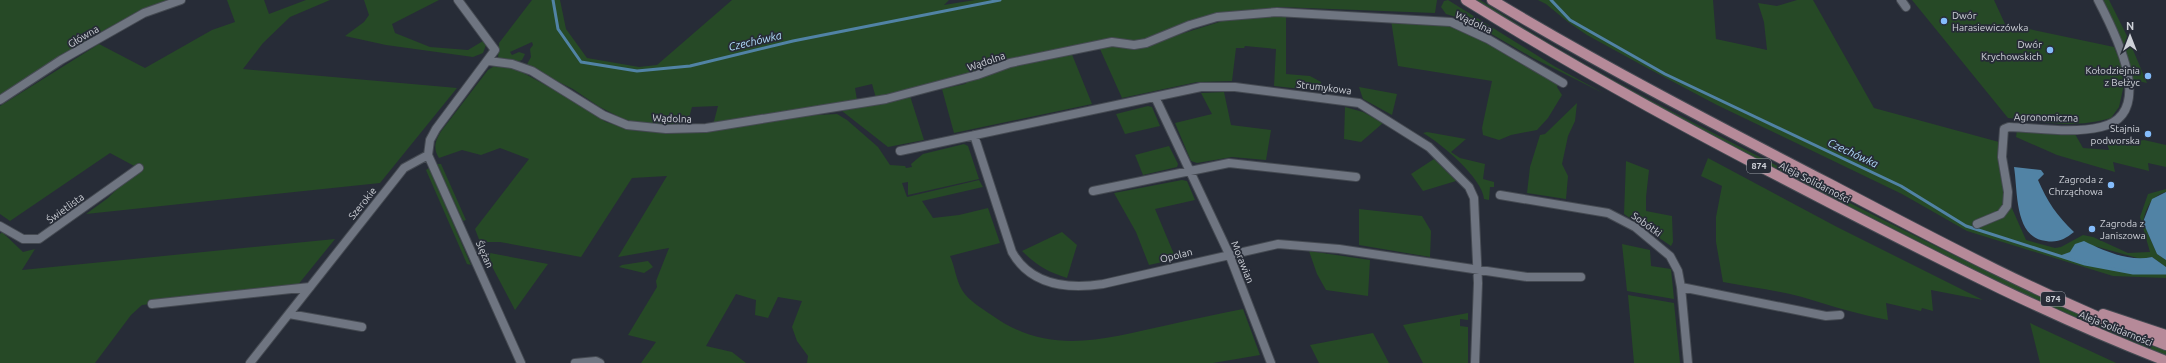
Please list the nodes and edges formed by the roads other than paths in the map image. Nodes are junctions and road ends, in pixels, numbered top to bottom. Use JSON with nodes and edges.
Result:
{"nodes":[{"id":1,"x":181,"y":0,"type":"edge"},
{"id":2,"x":458,"y":0,"type":"edge"},
{"id":3,"x":1492,"y":0,"type":"edge"},
{"id":4,"x":1901,"y":0,"type":"edge"},
{"id":5,"x":2098,"y":0,"type":"edge"},
{"id":6,"x":1470,"y":3,"type":"edge"},
{"id":7,"x":1906,"y":7,"type":"dead end"},
{"id":8,"x":489,"y":61,"type":"junction"},
{"id":9,"x":1563,"y":83,"type":"dead end"},
{"id":10,"x":1155,"y":97,"type":"junction"},
{"id":11,"x":0,"y":100,"type":"edge"},
{"id":12,"x":974,"y":135,"type":"junction"},
{"id":13,"x":900,"y":151,"type":"dead end"},
{"id":14,"x":428,"y":155,"type":"junction"},
{"id":15,"x":139,"y":168,"type":"dead end"},
{"id":16,"x":1189,"y":171,"type":"junction"},
{"id":17,"x":1356,"y":177,"type":"dead end"},
{"id":18,"x":1093,"y":192,"type":"dead end"},
{"id":19,"x":1500,"y":195,"type":"dead end"},
{"id":20,"x":1977,"y":224,"type":"dead end"},
{"id":21,"x":0,"y":226,"type":"edge"},
{"id":22,"x":1944,"y":244,"type":"junction"},
{"id":23,"x":1229,"y":254,"type":"junction"},
{"id":24,"x":1478,"y":270,"type":"junction"},
{"id":25,"x":1581,"y":277,"type":"dead end"},
{"id":26,"x":310,"y":287,"type":"junction"},
{"id":27,"x":1681,"y":287,"type":"junction"},
{"id":28,"x":152,"y":304,"type":"dead end"},
{"id":29,"x":289,"y":314,"type":"junction"},
{"id":30,"x":1840,"y":315,"type":"dead end"},
{"id":31,"x":362,"y":327,"type":"dead end"},
{"id":32,"x":2166,"y":335,"type":"edge"},
{"id":33,"x":2166,"y":346,"type":"edge"},
{"id":34,"x":2166,"y":362,"type":"edge"},
{"id":35,"x":250,"y":363,"type":"edge"},
{"id":36,"x":521,"y":363,"type":"edge"},
{"id":37,"x":574,"y":363,"type":"edge"},
{"id":38,"x":600,"y":363,"type":"edge"},
{"id":39,"x":1271,"y":363,"type":"edge"},
{"id":40,"x":1475,"y":363,"type":"edge"},
{"id":41,"x":1688,"y":363,"type":"edge"}],
"edges":[{"from":1,"to":11,"type":"street","name":"Główna"},
{"from":2,"to":8,"type":"street"},
{"from":3,"to":22,"type":"main road","name":"Aleja Solidarności","number":"874"},
{"from":4,"to":7,"type":"street"},
{"from":5,"to":20,"type":"street","name":"Agronomiczna"},
{"from":6,"to":34,"type":"main road","name":"Aleja Solidarności","number":"874"},
{"from":8,"to":9,"type":"street","name":"Wądolna"},
{"from":8,"to":14,"type":"street"},
{"from":10,"to":12,"type":"street","name":"Strumykowa"},
{"from":10,"to":16,"type":"street","name":"Morawian"},
{"from":10,"to":24,"type":"street","name":"Strumykowa"},
{"from":12,"to":13,"type":"street","name":"Strumykowa"},
{"from":12,"to":23,"type":"street","name":"Opolan"},
{"from":14,"to":26,"type":"street","name":"Szerokie"},
{"from":14,"to":36,"type":"street","name":"Ślężan"},
{"from":15,"to":21,"type":"street","name":"Świetlista"},
{"from":16,"to":17,"type":"street"},
{"from":16,"to":18,"type":"street"},
{"from":16,"to":23,"type":"street","name":"Morawian"},
{"from":19,"to":27,"type":"street","name":"Sobótki"},
{"from":22,"to":32,"type":"main road","number":"874"},
{"from":22,"to":33,"type":"main road","name":"Aleja Solidarności","number":"874"},
{"from":23,"to":24,"type":"street","name":"Opolan"},
{"from":23,"to":39,"type":"street","name":"Morawian"},
{"from":24,"to":25,"type":"street","name":"Opolan"},
{"from":24,"to":40,"type":"street","name":"Strumykowa"},
{"from":26,"to":28,"type":"street"},
{"from":26,"to":29,"type":"street","name":"Szerokie"},
{"from":27,"to":30,"type":"street"},
{"from":27,"to":41,"type":"street","name":"Sobótki"},
{"from":29,"to":31,"type":"street"},
{"from":29,"to":35,"type":"street","name":"Szerokie"},
{"from":37,"to":38,"type":"street"}]}
